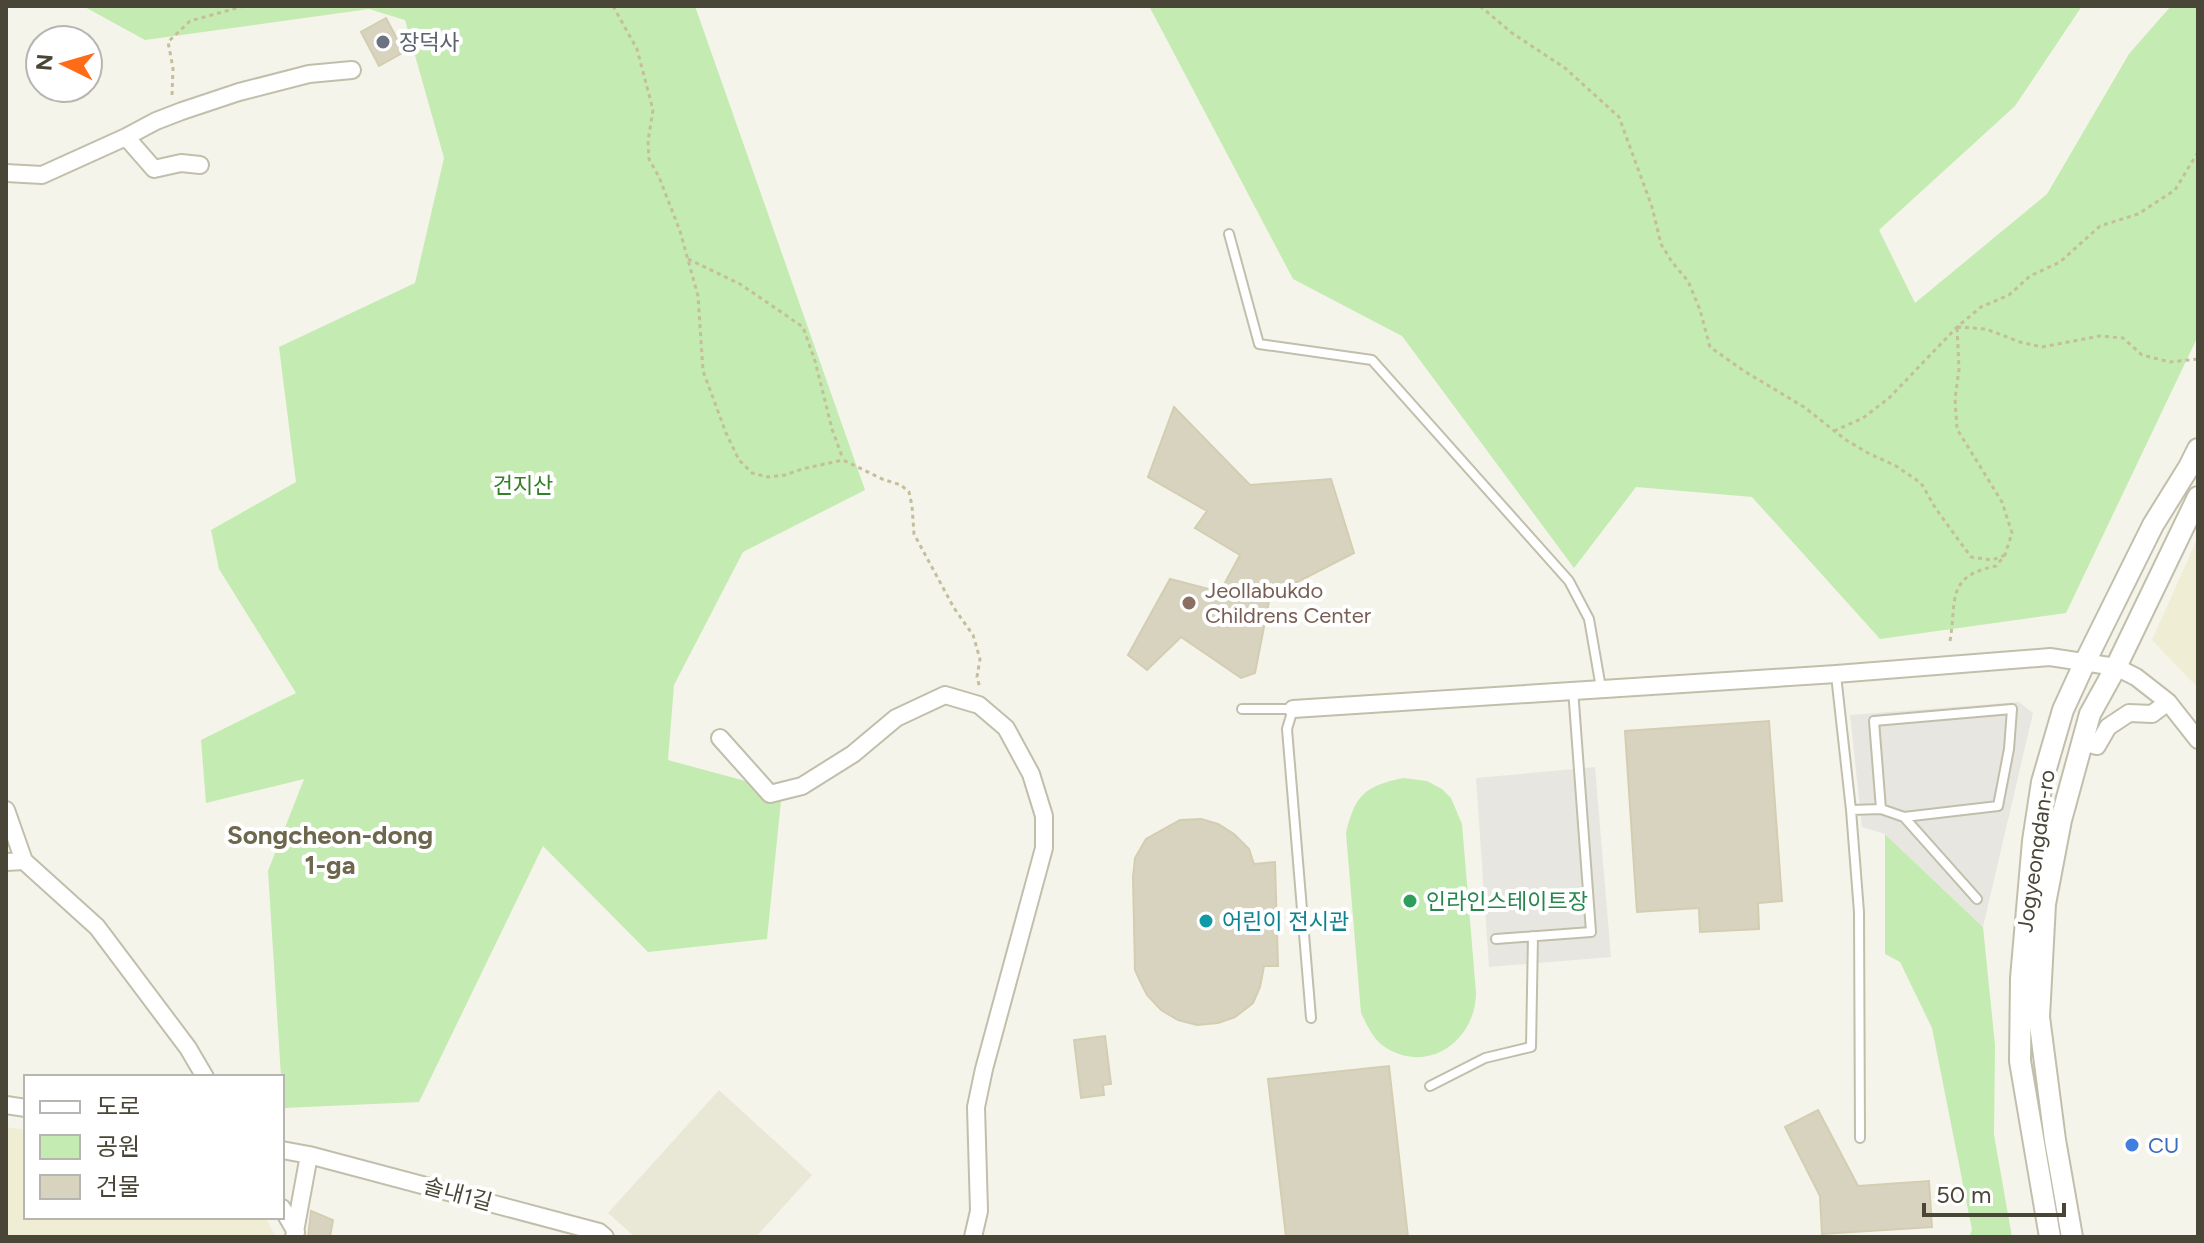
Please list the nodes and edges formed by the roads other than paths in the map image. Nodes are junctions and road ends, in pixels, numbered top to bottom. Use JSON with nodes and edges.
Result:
{"nodes":[{"id":1,"x":352,"y":70,"type":"dead end"},
{"id":2,"x":126,"y":137,"type":"junction"},
{"id":3,"x":200,"y":165,"type":"dead end"},
{"id":4,"x":6,"y":173,"type":"edge"},
{"id":5,"x":1229,"y":234,"type":"dead end"},
{"id":6,"x":2198,"y":449,"type":"edge"},
{"id":7,"x":2198,"y":497,"type":"edge"},
{"id":8,"x":2085,"y":662,"type":"junction"},
{"id":9,"x":2116,"y":667,"type":"junction"},
{"id":10,"x":1836,"y":674,"type":"junction"},
{"id":11,"x":1601,"y":688,"type":"junction"},
{"id":12,"x":1573,"y":689,"type":"junction"},
{"id":13,"x":2168,"y":702,"type":"junction"},
{"id":14,"x":1242,"y":709,"type":"dead end"},
{"id":15,"x":1293,"y":709,"type":"junction"},
{"id":16,"x":720,"y":738,"type":"dead end"},
{"id":17,"x":2198,"y":740,"type":"edge"},
{"id":18,"x":2082,"y":742,"type":"junction"},
{"id":19,"x":1881,"y":809,"type":"junction"},
{"id":20,"x":6,"y":810,"type":"edge"},
{"id":21,"x":1851,"y":810,"type":"junction"},
{"id":22,"x":1904,"y":817,"type":"junction"},
{"id":23,"x":24,"y":861,"type":"junction"},
{"id":24,"x":6,"y":862,"type":"edge"},
{"id":25,"x":1977,"y":899,"type":"dead end"},
{"id":26,"x":1533,"y":936,"type":"junction"},
{"id":27,"x":1496,"y":939,"type":"dead end"},
{"id":28,"x":1311,"y":1018,"type":"dead end"},
{"id":29,"x":204,"y":1075,"type":"edge"},
{"id":30,"x":1430,"y":1086,"type":"dead end"},
{"id":31,"x":1860,"y":1138,"type":"dead end"},
{"id":32,"x":284,"y":1150,"type":"edge"},
{"id":33,"x":309,"y":1155,"type":"junction"},
{"id":34,"x":284,"y":1212,"type":"edge"},
{"id":35,"x":296,"y":1235,"type":"edge"},
{"id":36,"x":599,"y":1235,"type":"edge"},
{"id":37,"x":973,"y":1237,"type":"edge"},
{"id":38,"x":2050,"y":1237,"type":"edge"},
{"id":39,"x":2072,"y":1237,"type":"edge"}],
"edges":[{"from":1,"to":2,"type":"street"},
{"from":2,"to":3,"type":"street"},
{"from":2,"to":4,"type":"street"},
{"from":5,"to":11,"type":"lane"},
{"from":6,"to":8,"type":"street","name":"Jogyeongdan-ro"},
{"from":7,"to":9,"type":"street","name":"Jogyeongdan-ro"},
{"from":8,"to":9,"type":"street"},
{"from":8,"to":10,"type":"street"},
{"from":8,"to":38,"type":"street","name":"Jogyeongdan-ro"},
{"from":9,"to":13,"type":"street"},
{"from":9,"to":18,"type":"street","name":"Jogyeongdan-ro"},
{"from":10,"to":11,"type":"street"},
{"from":10,"to":21,"type":"lane"},
{"from":11,"to":12,"type":"street"},
{"from":12,"to":15,"type":"street"},
{"from":12,"to":26,"type":"lane"},
{"from":13,"to":17,"type":"street"},
{"from":13,"to":18,"type":"street"},
{"from":14,"to":15,"type":"lane"},
{"from":15,"to":28,"type":"lane"},
{"from":16,"to":37,"type":"street"},
{"from":18,"to":39,"type":"street","name":"Jogyeongdan-ro"},
{"from":19,"to":21,"type":"lane"},
{"from":19,"to":22,"type":"lane"},
{"from":19,"to":22,"type":"lane"},
{"from":20,"to":23,"type":"street"},
{"from":21,"to":31,"type":"lane"},
{"from":22,"to":25,"type":"lane"},
{"from":23,"to":24,"type":"street"},
{"from":23,"to":29,"type":"street"},
{"from":26,"to":27,"type":"lane"},
{"from":26,"to":30,"type":"lane"},
{"from":32,"to":33,"type":"street","name":"솔내1길"},
{"from":33,"to":35,"type":"street"},
{"from":33,"to":36,"type":"street","name":"솔내1길"},
{"from":34,"to":35,"type":"street"}]}
